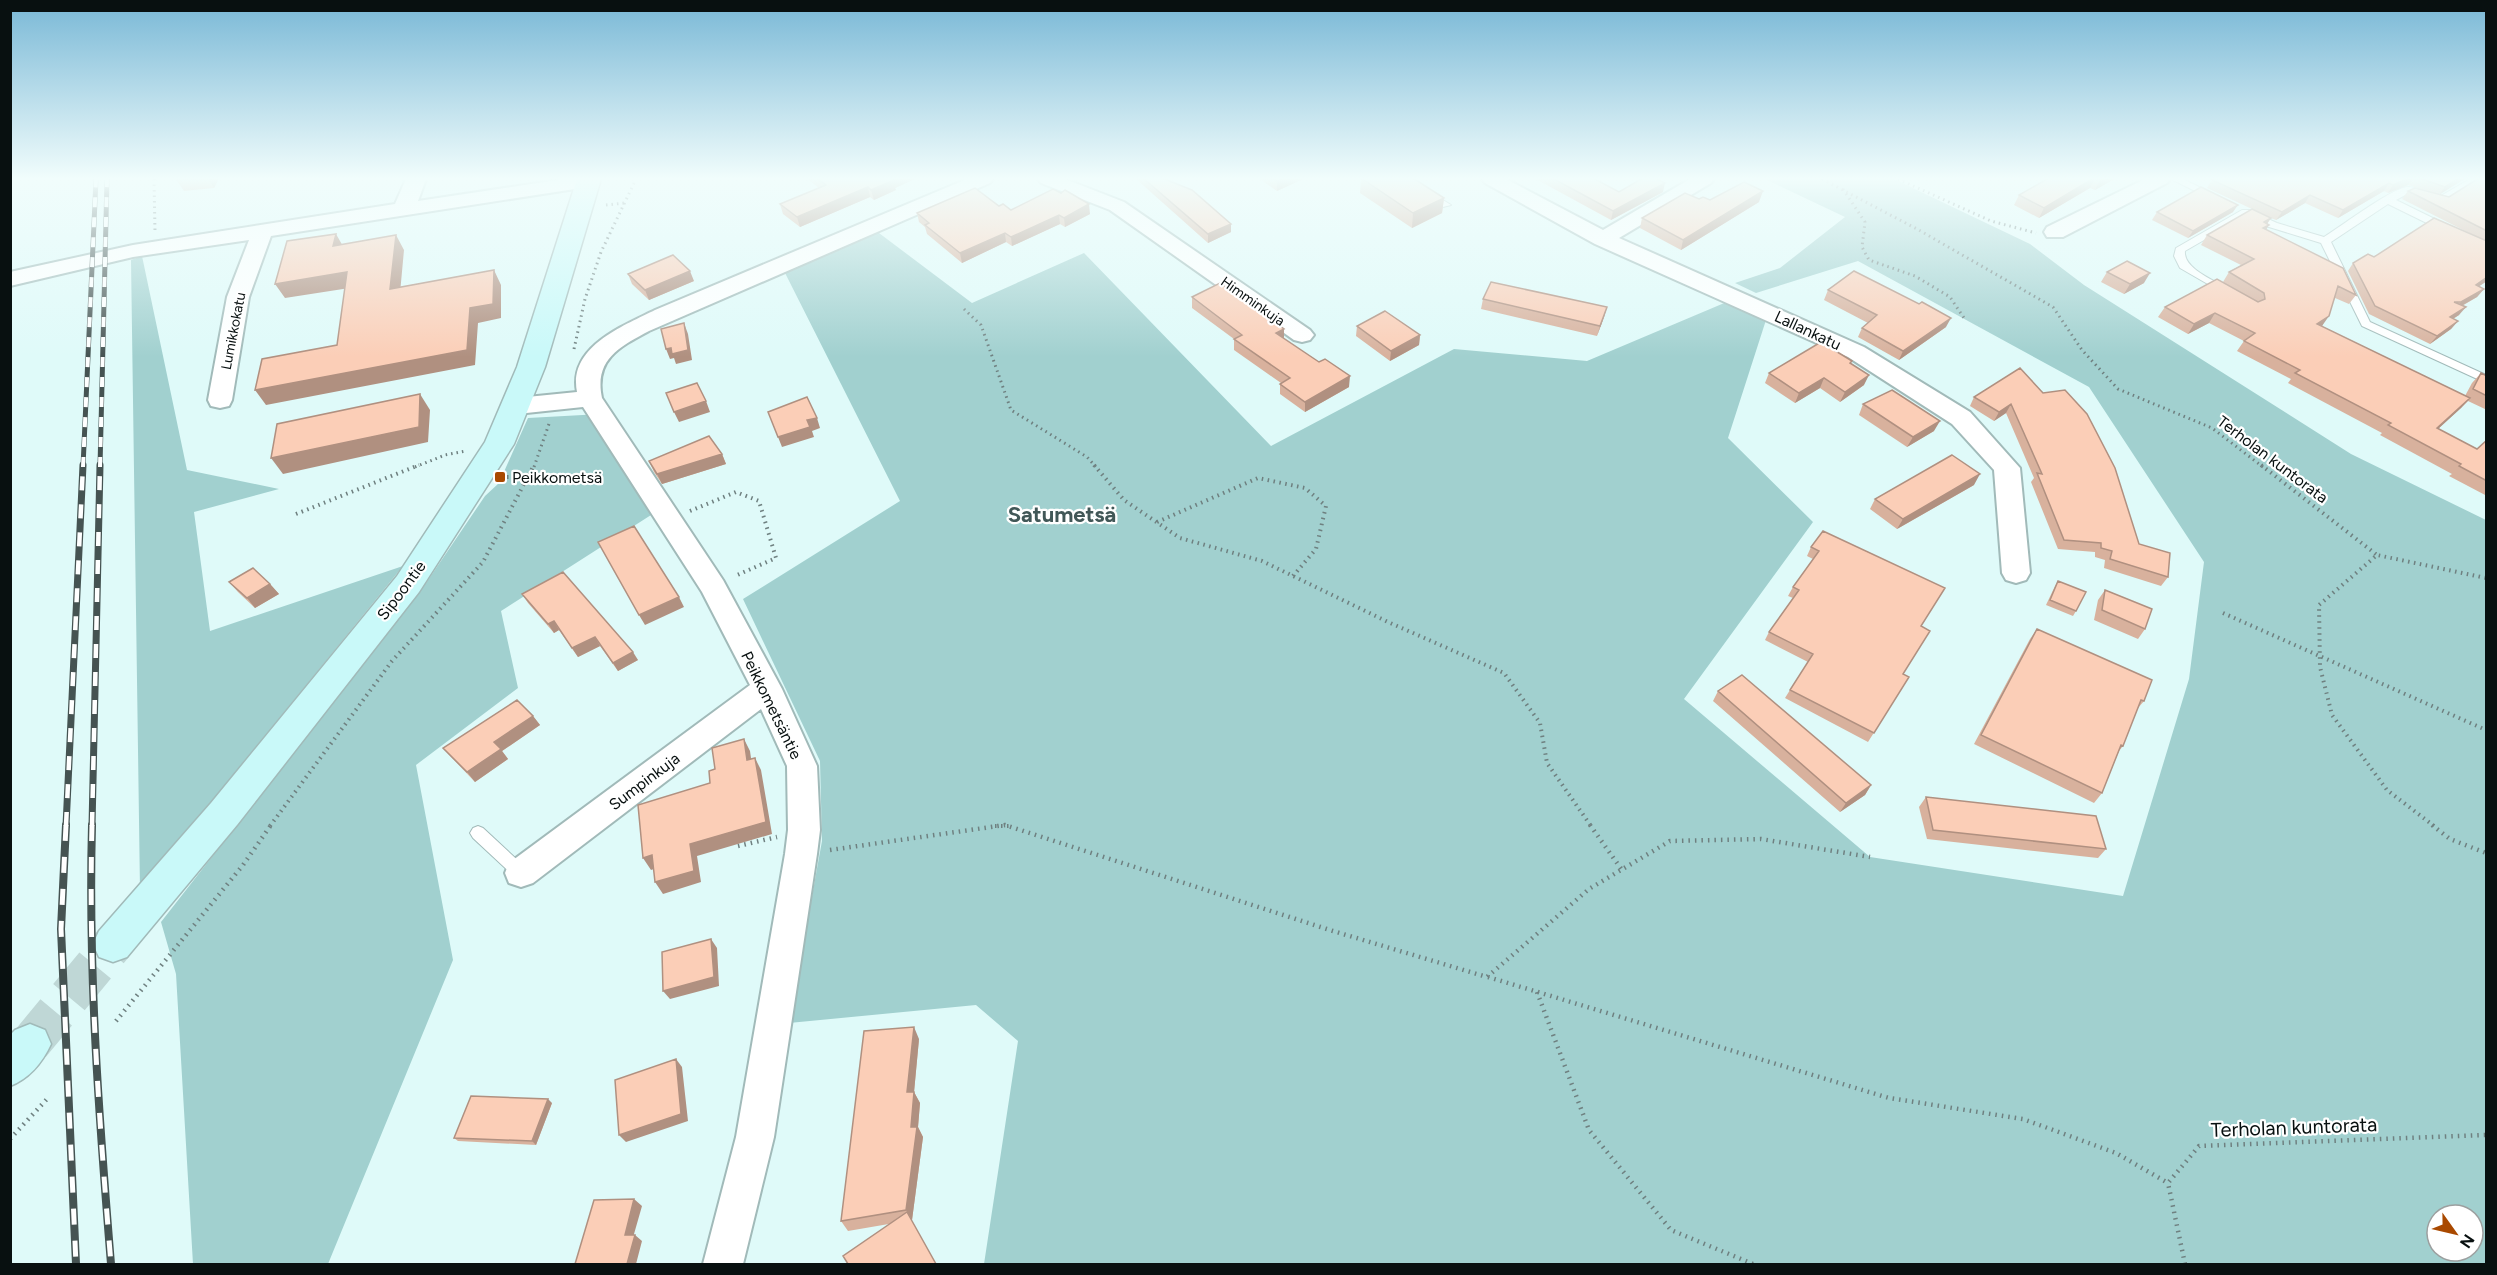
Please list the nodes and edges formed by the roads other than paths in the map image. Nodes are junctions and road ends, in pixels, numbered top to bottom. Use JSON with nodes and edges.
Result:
{"nodes":[{"id":1,"x":212,"y":238,"type":"edge"},
{"id":2,"x":260,"y":238,"type":"edge"},
{"id":3,"x":572,"y":238,"type":"edge"},
{"id":4,"x":842,"y":238,"type":"edge"},
{"id":5,"x":1164,"y":238,"type":"edge"},
{"id":6,"x":2195,"y":238,"type":"edge"},
{"id":7,"x":2317,"y":238,"type":"edge"},
{"id":8,"x":2329,"y":238,"type":"edge"},
{"id":9,"x":1603,"y":239,"type":"edge"},
{"id":10,"x":2325,"y":241,"type":"junction"},
{"id":11,"x":10,"y":279,"type":"edge"},
{"id":12,"x":2233,"y":296,"type":"edge"},
{"id":13,"x":1302,"y":335,"type":"dead end"},
{"id":14,"x":2487,"y":379,"type":"edge"},
{"id":15,"x":590,"y":398,"type":"junction"},
{"id":16,"x":220,"y":400,"type":"dead end"},
{"id":17,"x":517,"y":406,"type":"junction"},
{"id":18,"x":2016,"y":573,"type":"dead end"},
{"id":19,"x":767,"y":689,"type":"junction"},
{"id":20,"x":478,"y":833,"type":"dead end"},
{"id":21,"x":521,"y":873,"type":"joint"},
{"id":22,"x":113,"y":944,"type":"tunnel mouth"},
{"id":23,"x":723,"y":1264,"type":"edge"}],
"edges":[{"from":1,"to":11,"type":"street"},
{"from":2,"to":16,"type":"street","name":"Lumikkokatu"},
{"from":3,"to":17,"type":"street","name":"Sipoontie"},
{"from":4,"to":15,"type":"street"},
{"from":5,"to":13,"type":"street","name":"Himminkuja"},
{"from":6,"to":12,"type":"lane"},
{"from":7,"to":10,"type":"lane"},
{"from":8,"to":10,"type":"lane"},
{"from":9,"to":18,"type":"street","name":"Lallankatu"},
{"from":10,"to":14,"type":"lane"},
{"from":15,"to":17,"type":"street"},
{"from":15,"to":19,"type":"street","name":"Peikkometsäntie"},
{"from":17,"to":22,"type":"street","name":"Sipoontie"},
{"from":19,"to":21,"type":"street","name":"Sumpinkuja"},
{"from":19,"to":23,"type":"street","name":"Peikkometsäntie"},
{"from":20,"to":21,"type":"lane"}]}
